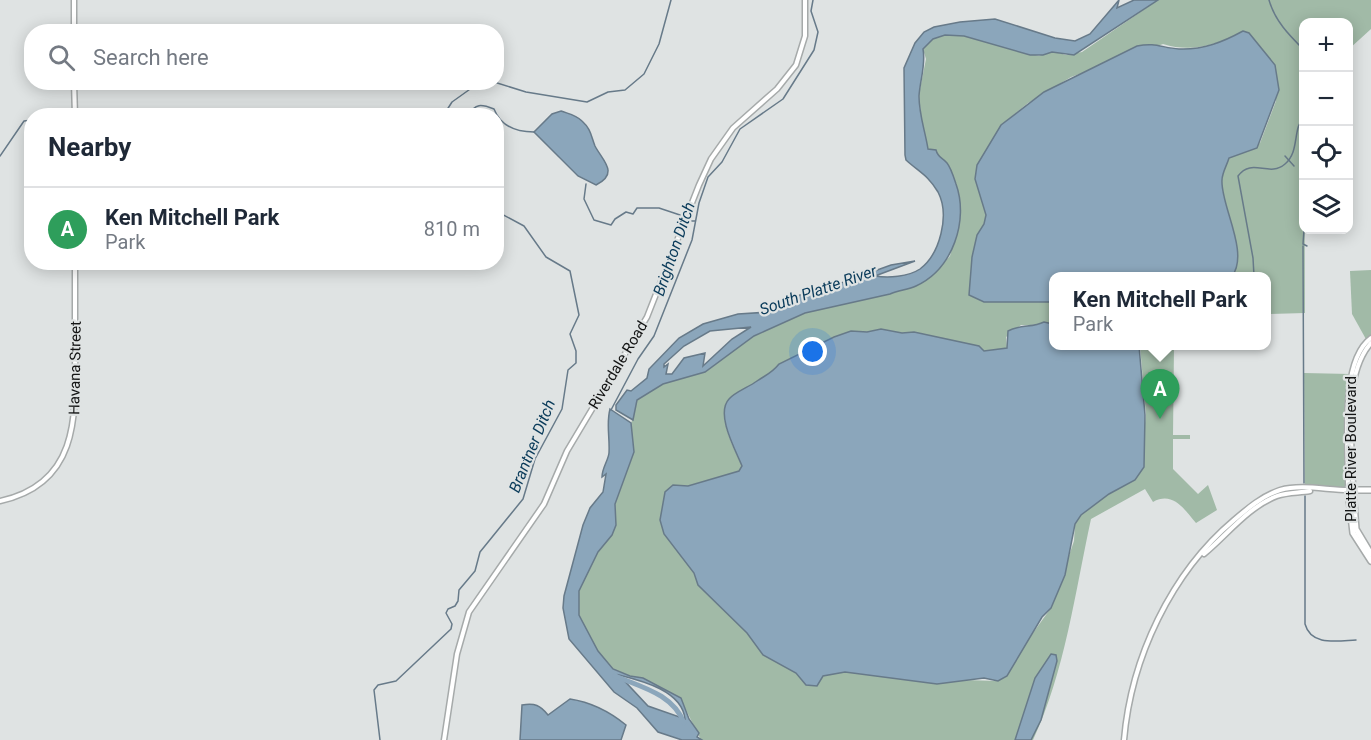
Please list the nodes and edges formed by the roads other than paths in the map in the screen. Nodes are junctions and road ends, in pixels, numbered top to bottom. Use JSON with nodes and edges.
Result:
{"nodes":[{"id":1,"x":74,"y":0,"type":"edge"},
{"id":2,"x":805,"y":0,"type":"edge"},
{"id":3,"x":74,"y":24,"type":"edge"},
{"id":4,"x":74,"y":90,"type":"edge"},
{"id":5,"x":75,"y":108,"type":"edge"},
{"id":6,"x":75,"y":270,"type":"edge"},
{"id":7,"x":1371,"y":338,"type":"edge"},
{"id":8,"x":1371,"y":343,"type":"edge"},
{"id":9,"x":1351,"y":490,"type":"junction"},
{"id":10,"x":1371,"y":490,"type":"edge"},
{"id":11,"x":0,"y":501,"type":"edge"},
{"id":12,"x":1371,"y":555,"type":"edge"},
{"id":13,"x":1371,"y":561,"type":"edge"},
{"id":14,"x":444,"y":740,"type":"edge"},
{"id":15,"x":1124,"y":740,"type":"edge"}],
"edges":[{"from":1,"to":3,"type":"street"},
{"from":2,"to":14,"type":"street","name":"Riverdale Road"},
{"from":4,"to":5,"type":"street"},
{"from":6,"to":11,"type":"street","name":"Havana Street"},
{"from":7,"to":9,"type":"street","name":"Platte River Boulevard"},
{"from":8,"to":9,"type":"street","name":"Platte River Boulevard"},
{"from":9,"to":10,"type":"main road"},
{"from":9,"to":12,"type":"main road","name":"Platte River Boulevard"},
{"from":9,"to":13,"type":"main road","name":"Platte River Boulevard"},
{"from":9,"to":15,"type":"street"}]}
